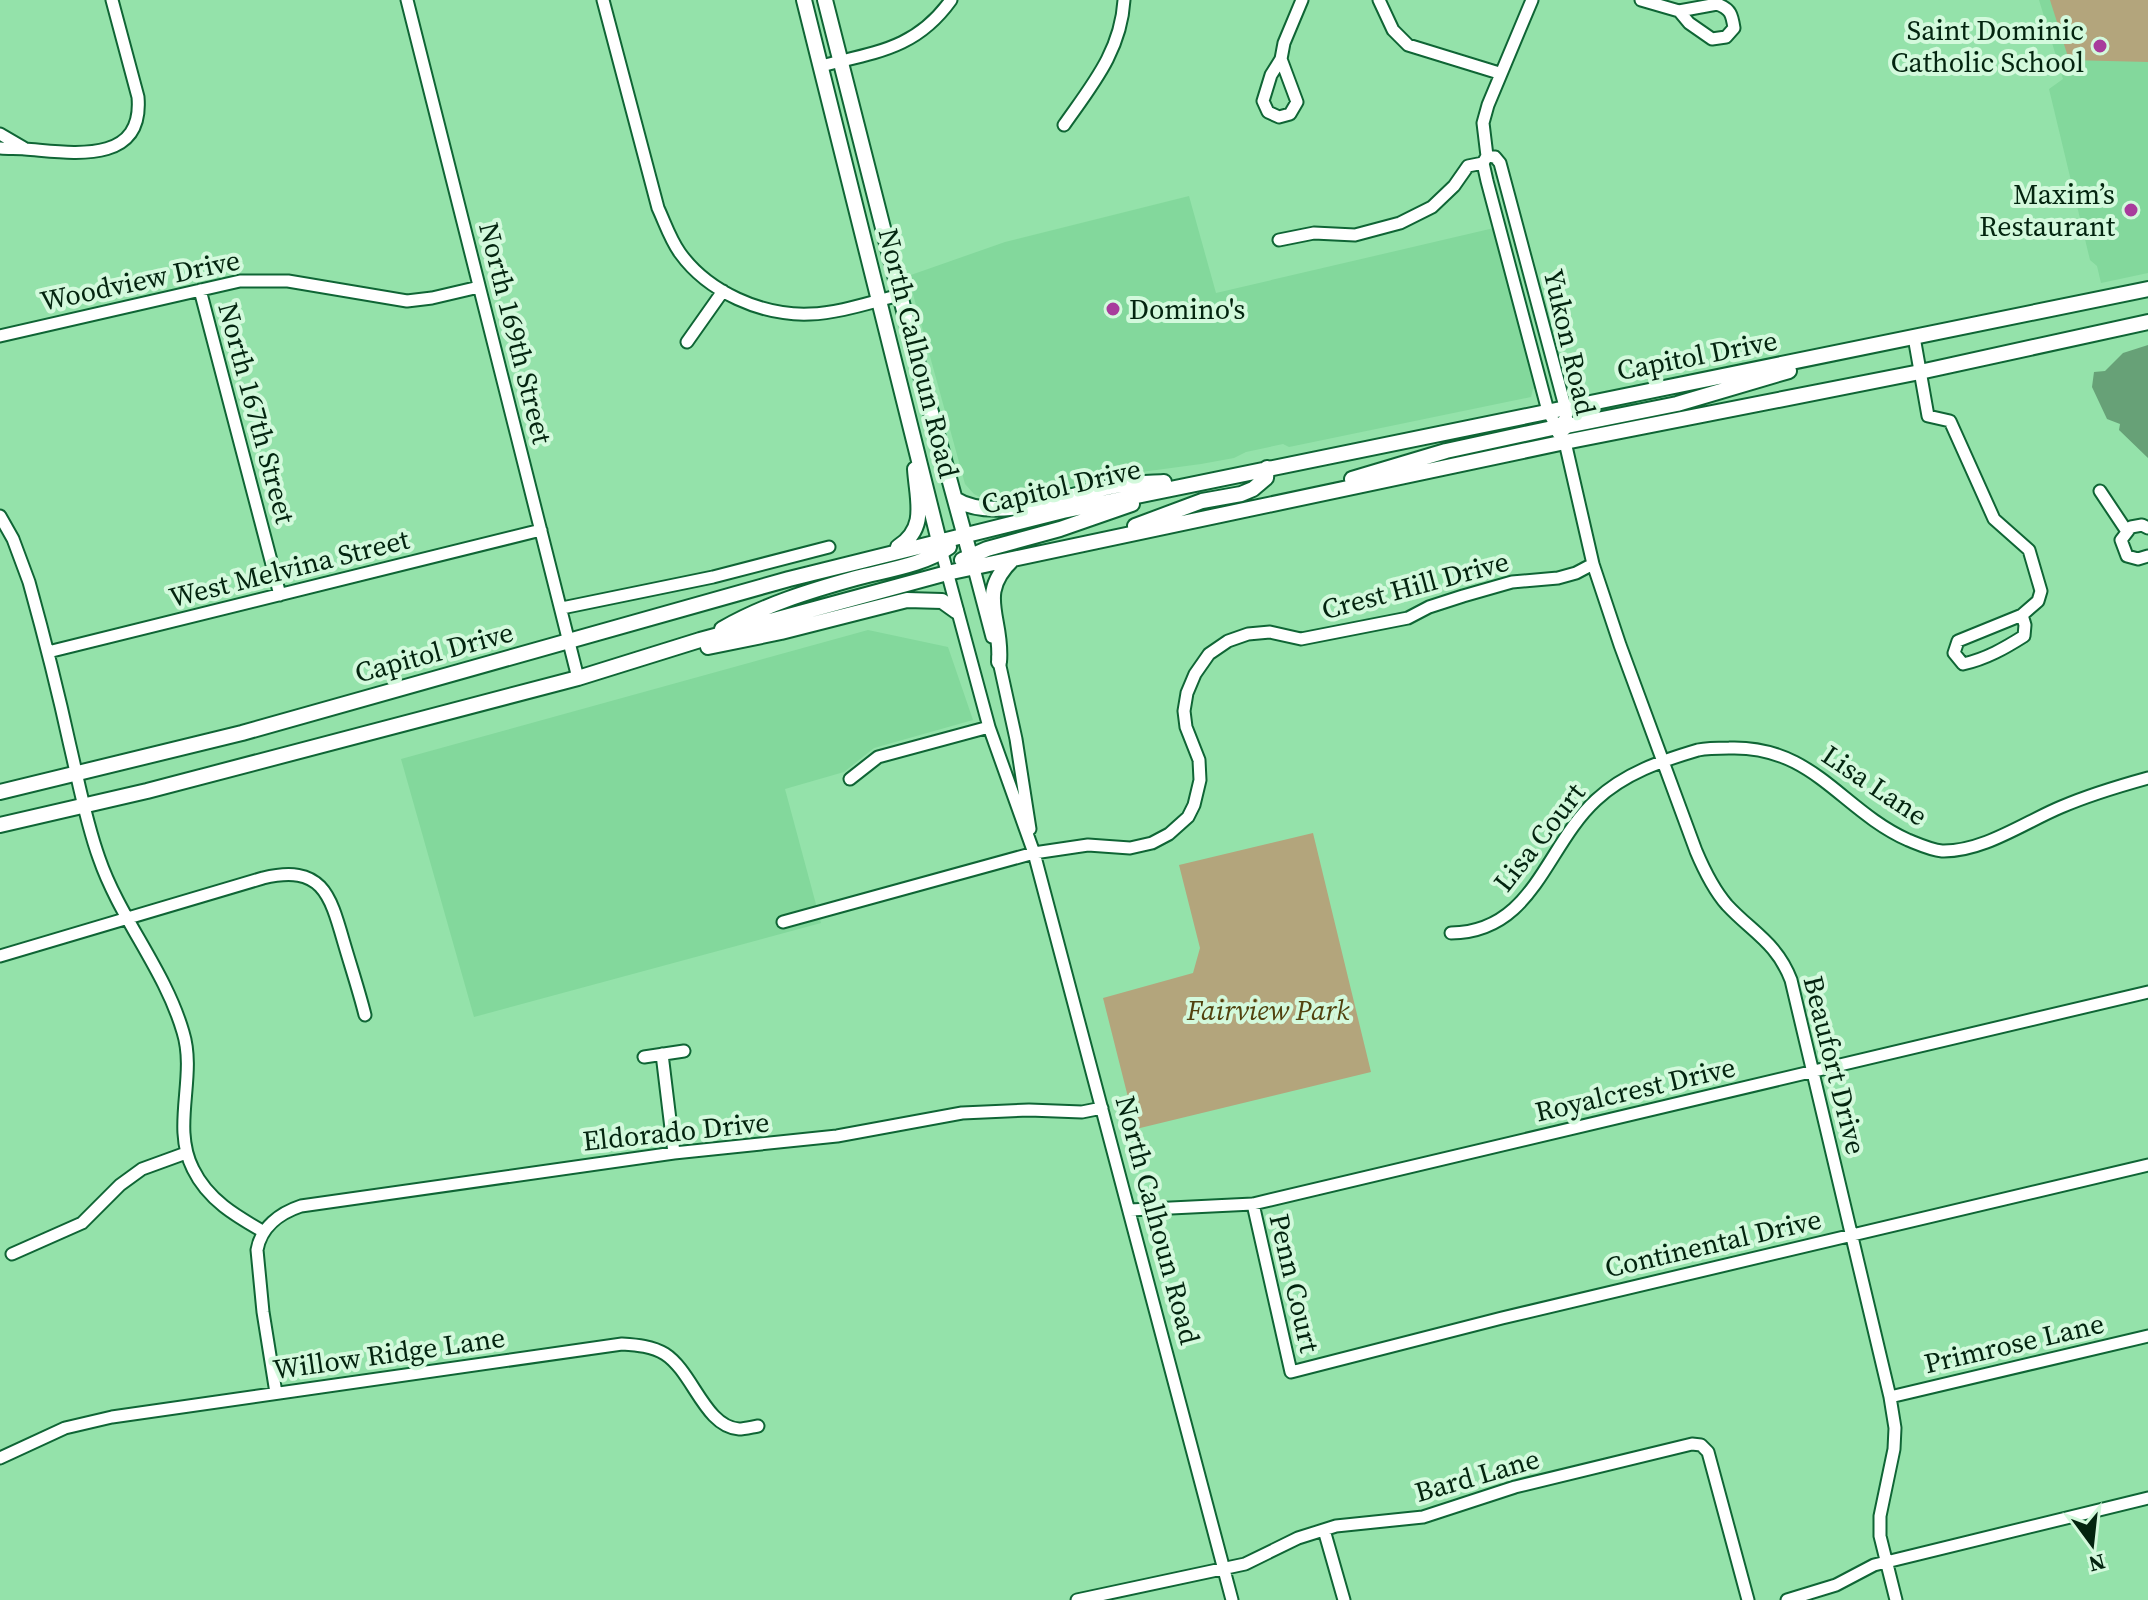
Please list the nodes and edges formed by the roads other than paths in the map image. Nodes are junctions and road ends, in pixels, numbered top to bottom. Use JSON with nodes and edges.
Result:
{"nodes":[{"id":1,"x":112,"y":0,"type":"edge"},
{"id":2,"x":407,"y":0,"type":"edge"},
{"id":3,"x":603,"y":0,"type":"edge"},
{"id":4,"x":804,"y":0,"type":"edge"},
{"id":5,"x":825,"y":0,"type":"edge"},
{"id":6,"x":951,"y":0,"type":"edge"},
{"id":7,"x":1124,"y":0,"type":"edge"},
{"id":8,"x":1302,"y":0,"type":"edge"},
{"id":9,"x":1379,"y":0,"type":"edge"},
{"id":10,"x":1532,"y":0,"type":"edge"},
{"id":11,"x":1641,"y":0,"type":"edge"},
{"id":12,"x":1679,"y":11,"type":"junction"},
{"id":13,"x":1281,"y":59,"type":"junction"},
{"id":14,"x":840,"y":61,"type":"junction"},
{"id":15,"x":821,"y":66,"type":"junction"},
{"id":16,"x":1499,"y":73,"type":"junction"},
{"id":17,"x":1064,"y":125,"type":"dead end"},
{"id":18,"x":0,"y":134,"type":"edge"},
{"id":19,"x":0,"y":148,"type":"edge"},
{"id":20,"x":24,"y":148,"type":"junction"},
{"id":21,"x":1485,"y":160,"type":"junction"},
{"id":22,"x":1279,"y":240,"type":"dead end"},
{"id":23,"x":479,"y":287,"type":"junction"},
{"id":24,"x":2148,"y":289,"type":"edge"},
{"id":25,"x":200,"y":290,"type":"junction"},
{"id":26,"x":723,"y":291,"type":"junction"},
{"id":27,"x":900,"y":295,"type":"junction"},
{"id":28,"x":880,"y":300,"type":"junction"},
{"id":29,"x":2148,"y":316,"type":"edge"},
{"id":30,"x":2148,"y":322,"type":"edge"},
{"id":31,"x":2103,"y":332,"type":"junction"},
{"id":32,"x":0,"y":336,"type":"edge"},
{"id":33,"x":1914,"y":337,"type":"junction"},
{"id":34,"x":687,"y":342,"type":"dead end"},
{"id":35,"x":1920,"y":372,"type":"junction"},
{"id":36,"x":1548,"y":411,"type":"junction"},
{"id":37,"x":911,"y":425,"type":"junction"},
{"id":38,"x":1564,"y":426,"type":"junction"},
{"id":39,"x":1267,"y":468,"type":"junction"},
{"id":40,"x":1212,"y":479,"type":"junction"},
{"id":41,"x":1175,"y":488,"type":"junction"},
{"id":42,"x":2100,"y":491,"type":"dead end"},
{"id":43,"x":955,"y":499,"type":"junction"},
{"id":44,"x":0,"y":516,"type":"edge"},
{"id":45,"x":2148,"y":528,"type":"edge"},
{"id":46,"x":541,"y":530,"type":"junction"},
{"id":47,"x":2126,"y":530,"type":"junction"},
{"id":48,"x":965,"y":535,"type":"junction"},
{"id":49,"x":1109,"y":538,"type":"junction"},
{"id":50,"x":829,"y":547,"type":"dead end"},
{"id":51,"x":940,"y":547,"type":"junction"},
{"id":52,"x":886,"y":554,"type":"junction"},
{"id":53,"x":2148,"y":556,"type":"edge"},
{"id":54,"x":1014,"y":558,"type":"junction"},
{"id":55,"x":972,"y":561,"type":"junction"},
{"id":56,"x":1593,"y":564,"type":"junction"},
{"id":57,"x":947,"y":573,"type":"junction"},
{"id":58,"x":280,"y":595,"type":"junction"},
{"id":59,"x":562,"y":608,"type":"junction"},
{"id":60,"x":956,"y":611,"type":"junction"},
{"id":61,"x":2022,"y":615,"type":"junction"},
{"id":62,"x":700,"y":640,"type":"junction"},
{"id":63,"x":569,"y":642,"type":"junction"},
{"id":64,"x":48,"y":652,"type":"junction"},
{"id":65,"x":999,"y":662,"type":"junction"},
{"id":66,"x":630,"y":663,"type":"junction"},
{"id":67,"x":578,"y":678,"type":"junction"},
{"id":68,"x":989,"y":727,"type":"junction"},
{"id":69,"x":1662,"y":762,"type":"junction"},
{"id":70,"x":77,"y":775,"type":"junction"},
{"id":71,"x":2148,"y":778,"type":"edge"},
{"id":72,"x":850,"y":779,"type":"dead end"},
{"id":73,"x":0,"y":792,"type":"edge"},
{"id":74,"x":84,"y":806,"type":"junction"},
{"id":75,"x":0,"y":825,"type":"edge"},
{"id":76,"x":1034,"y":853,"type":"junction"},
{"id":77,"x":128,"y":919,"type":"junction"},
{"id":78,"x":783,"y":922,"type":"dead end"},
{"id":79,"x":1451,"y":933,"type":"dead end"},
{"id":80,"x":0,"y":956,"type":"edge"},
{"id":81,"x":2148,"y":992,"type":"edge"},
{"id":82,"x":365,"y":1015,"type":"dead end"},
{"id":83,"x":684,"y":1051,"type":"dead end"},
{"id":84,"x":662,"y":1054,"type":"junction"},
{"id":85,"x":644,"y":1057,"type":"dead end"},
{"id":86,"x":1813,"y":1071,"type":"junction"},
{"id":87,"x":1102,"y":1108,"type":"junction"},
{"id":88,"x":186,"y":1153,"type":"junction"},
{"id":89,"x":674,"y":1153,"type":"junction"},
{"id":90,"x":2148,"y":1165,"type":"edge"},
{"id":91,"x":1253,"y":1204,"type":"junction"},
{"id":92,"x":1130,"y":1210,"type":"junction"},
{"id":93,"x":264,"y":1232,"type":"junction"},
{"id":94,"x":1852,"y":1235,"type":"junction"},
{"id":95,"x":12,"y":1254,"type":"dead end"},
{"id":96,"x":2148,"y":1336,"type":"edge"},
{"id":97,"x":1291,"y":1372,"type":"joint"},
{"id":98,"x":276,"y":1393,"type":"junction"},
{"id":99,"x":1890,"y":1397,"type":"junction"},
{"id":100,"x":758,"y":1426,"type":"dead end"},
{"id":101,"x":0,"y":1458,"type":"edge"},
{"id":102,"x":2148,"y":1498,"type":"edge"},
{"id":103,"x":1324,"y":1530,"type":"junction"},
{"id":104,"x":1885,"y":1562,"type":"junction"},
{"id":105,"x":1223,"y":1567,"type":"junction"},
{"id":106,"x":1077,"y":1600,"type":"edge"},
{"id":107,"x":1232,"y":1600,"type":"edge"},
{"id":108,"x":1344,"y":1600,"type":"edge"},
{"id":109,"x":1748,"y":1600,"type":"edge"},
{"id":110,"x":1787,"y":1600,"type":"edge"},
{"id":111,"x":1896,"y":1600,"type":"edge"}],
"edges":[{"from":1,"to":20,"type":"street"},
{"from":2,"to":23,"type":"street","name":"North 169th Street"},
{"from":3,"to":26,"type":"street"},
{"from":4,"to":15,"type":"main road","name":"North Calhoun Road"},
{"from":5,"to":14,"type":"main road","name":"North Calhoun Road"},
{"from":6,"to":14,"type":"street"},
{"from":7,"to":17,"type":"street"},
{"from":8,"to":13,"type":"street"},
{"from":9,"to":16,"type":"street"},
{"from":10,"to":16,"type":"street","name":"Yukon Road"},
{"from":11,"to":12,"type":"street"},
{"from":12,"to":12,"type":"street"},
{"from":13,"to":13,"type":"street"},
{"from":14,"to":15,"type":"street"},
{"from":14,"to":27,"type":"main road","name":"North Calhoun Road"},
{"from":15,"to":28,"type":"main road","name":"North Calhoun Road"},
{"from":16,"to":21,"type":"street","name":"Yukon Road"},
{"from":18,"to":20,"type":"street"},
{"from":19,"to":20,"type":"street"},
{"from":21,"to":22,"type":"street"},
{"from":21,"to":36,"type":"street","name":"Yukon Road"},
{"from":21,"to":38,"type":"street","name":"Yukon Road"},
{"from":23,"to":25,"type":"street","name":"Woodview Drive"},
{"from":23,"to":46,"type":"street","name":"North 169th Street"},
{"from":24,"to":33,"type":"main road"},
{"from":25,"to":32,"type":"street","name":"Woodview Drive"},
{"from":25,"to":58,"type":"street","name":"North 167th Street"},
{"from":26,"to":28,"type":"street"},
{"from":26,"to":34,"type":"street"},
{"from":27,"to":28,"type":"street"},
{"from":27,"to":43,"type":"main road","name":"North Calhoun Road"},
{"from":28,"to":37,"type":"main road","name":"North Calhoun Road"},
{"from":29,"to":31,"type":"main road"},
{"from":30,"to":31,"type":"main road","name":"Capitol Drive"},
{"from":31,"to":35,"type":"main road","name":"Capitol Drive"},
{"from":33,"to":35,"type":"street"},
{"from":33,"to":38,"type":"main road"},
{"from":35,"to":38,"type":"main road","name":"Capitol Drive"},
{"from":35,"to":61,"type":"street"},
{"from":36,"to":38,"type":"main road","name":"Capitol Drive"},
{"from":36,"to":39,"type":"main road","name":"Capitol Drive"},
{"from":37,"to":51,"type":"main road","name":"North Calhoun Road"},
{"from":37,"to":52,"type":"main road"},
{"from":38,"to":49,"type":"main road"},
{"from":38,"to":56,"type":"street","name":"Beaufort Drive"},
{"from":39,"to":40,"type":"main road","name":"Capitol Drive"},
{"from":39,"to":49,"type":"main road"},
{"from":40,"to":41,"type":"main road","name":"Capitol Drive"},
{"from":40,"to":43,"type":"main road"},
{"from":41,"to":48,"type":"main road","name":"Capitol Drive"},
{"from":41,"to":55,"type":"main road"},
{"from":42,"to":47,"type":"street"},
{"from":43,"to":48,"type":"main road","name":"North Calhoun Road"},
{"from":44,"to":64,"type":"street"},
{"from":45,"to":47,"type":"street"},
{"from":46,"to":58,"type":"street","name":"West Melvina Street"},
{"from":46,"to":59,"type":"street","name":"North 169th Street"},
{"from":47,"to":53,"type":"street"},
{"from":48,"to":51,"type":"main road"},
{"from":48,"to":55,"type":"main road","name":"North Calhoun Road"},
{"from":49,"to":54,"type":"main road"},
{"from":50,"to":59,"type":"street"},
{"from":51,"to":52,"type":"main road","name":"Capitol Drive"},
{"from":51,"to":57,"type":"street","name":"North Calhoun Road"},
{"from":51,"to":62,"type":"main road"},
{"from":52,"to":63,"type":"main road","name":"Capitol Drive"},
{"from":54,"to":55,"type":"main road"},
{"from":54,"to":65,"type":"main road"},
{"from":55,"to":57,"type":"main road"},
{"from":55,"to":65,"type":"street","name":"North Calhoun Road"},
{"from":56,"to":69,"type":"street","name":"Beaufort Drive"},
{"from":56,"to":76,"type":"street","name":"Crest Hill Drive"},
{"from":57,"to":60,"type":"street","name":"North Calhoun Road"},
{"from":57,"to":62,"type":"main road"},
{"from":58,"to":64,"type":"street","name":"West Melvina Street"},
{"from":59,"to":63,"type":"street","name":"North 169th Street"},
{"from":60,"to":66,"type":"main road"},
{"from":60,"to":68,"type":"street","name":"North Calhoun Road"},
{"from":61,"to":61,"type":"street"},
{"from":62,"to":66,"type":"main road"},
{"from":63,"to":67,"type":"street","name":"North 169th Street"},
{"from":63,"to":70,"type":"main road","name":"Capitol Drive"},
{"from":64,"to":70,"type":"street"},
{"from":65,"to":76,"type":"street","name":"North Calhoun Road"},
{"from":66,"to":67,"type":"main road"},
{"from":67,"to":74,"type":"main road"},
{"from":68,"to":72,"type":"street"},
{"from":68,"to":76,"type":"street","name":"North Calhoun Road"},
{"from":69,"to":71,"type":"street","name":"Lisa Lane"},
{"from":69,"to":79,"type":"street","name":"Lisa Court"},
{"from":69,"to":86,"type":"street","name":"Beaufort Drive"},
{"from":70,"to":73,"type":"main road","name":"Capitol Drive"},
{"from":70,"to":74,"type":"street"},
{"from":74,"to":75,"type":"main road"},
{"from":74,"to":77,"type":"street"},
{"from":76,"to":78,"type":"street","name":"Crest Hill Drive"},
{"from":76,"to":87,"type":"street","name":"North Calhoun Road"},
{"from":77,"to":80,"type":"street"},
{"from":77,"to":82,"type":"street"},
{"from":77,"to":88,"type":"street"},
{"from":81,"to":86,"type":"street","name":"Royalcrest Drive"},
{"from":83,"to":84,"type":"street"},
{"from":84,"to":85,"type":"street"},
{"from":84,"to":89,"type":"street"},
{"from":86,"to":91,"type":"street","name":"Royalcrest Drive"},
{"from":86,"to":94,"type":"street","name":"Beaufort Drive"},
{"from":87,"to":89,"type":"street","name":"Eldorado Drive"},
{"from":87,"to":92,"type":"street","name":"North Calhoun Road"},
{"from":88,"to":93,"type":"street"},
{"from":88,"to":95,"type":"street"},
{"from":89,"to":93,"type":"street","name":"Eldorado Drive"},
{"from":90,"to":94,"type":"street","name":"Continental Drive"},
{"from":91,"to":92,"type":"street","name":"Royalcrest Drive"},
{"from":91,"to":97,"type":"street","name":"Penn Court"},
{"from":92,"to":105,"type":"street","name":"North Calhoun Road"},
{"from":93,"to":98,"type":"street"},
{"from":94,"to":97,"type":"street","name":"Continental Drive"},
{"from":94,"to":99,"type":"street","name":"Beaufort Drive"},
{"from":96,"to":99,"type":"street","name":"Primrose Lane"},
{"from":98,"to":100,"type":"street","name":"Willow Ridge Lane"},
{"from":98,"to":101,"type":"street","name":"Willow Ridge Lane"},
{"from":99,"to":104,"type":"street","name":"Beaufort Drive"},
{"from":102,"to":104,"type":"street"},
{"from":103,"to":105,"type":"street","name":"Bard Lane"},
{"from":103,"to":108,"type":"street"},
{"from":103,"to":109,"type":"street","name":"Bard Lane"},
{"from":104,"to":110,"type":"street"},
{"from":104,"to":111,"type":"street","name":"Beaufort Drive"},
{"from":105,"to":106,"type":"street","name":"Bard Lane"},
{"from":105,"to":107,"type":"street","name":"North Calhoun Road"}]}
